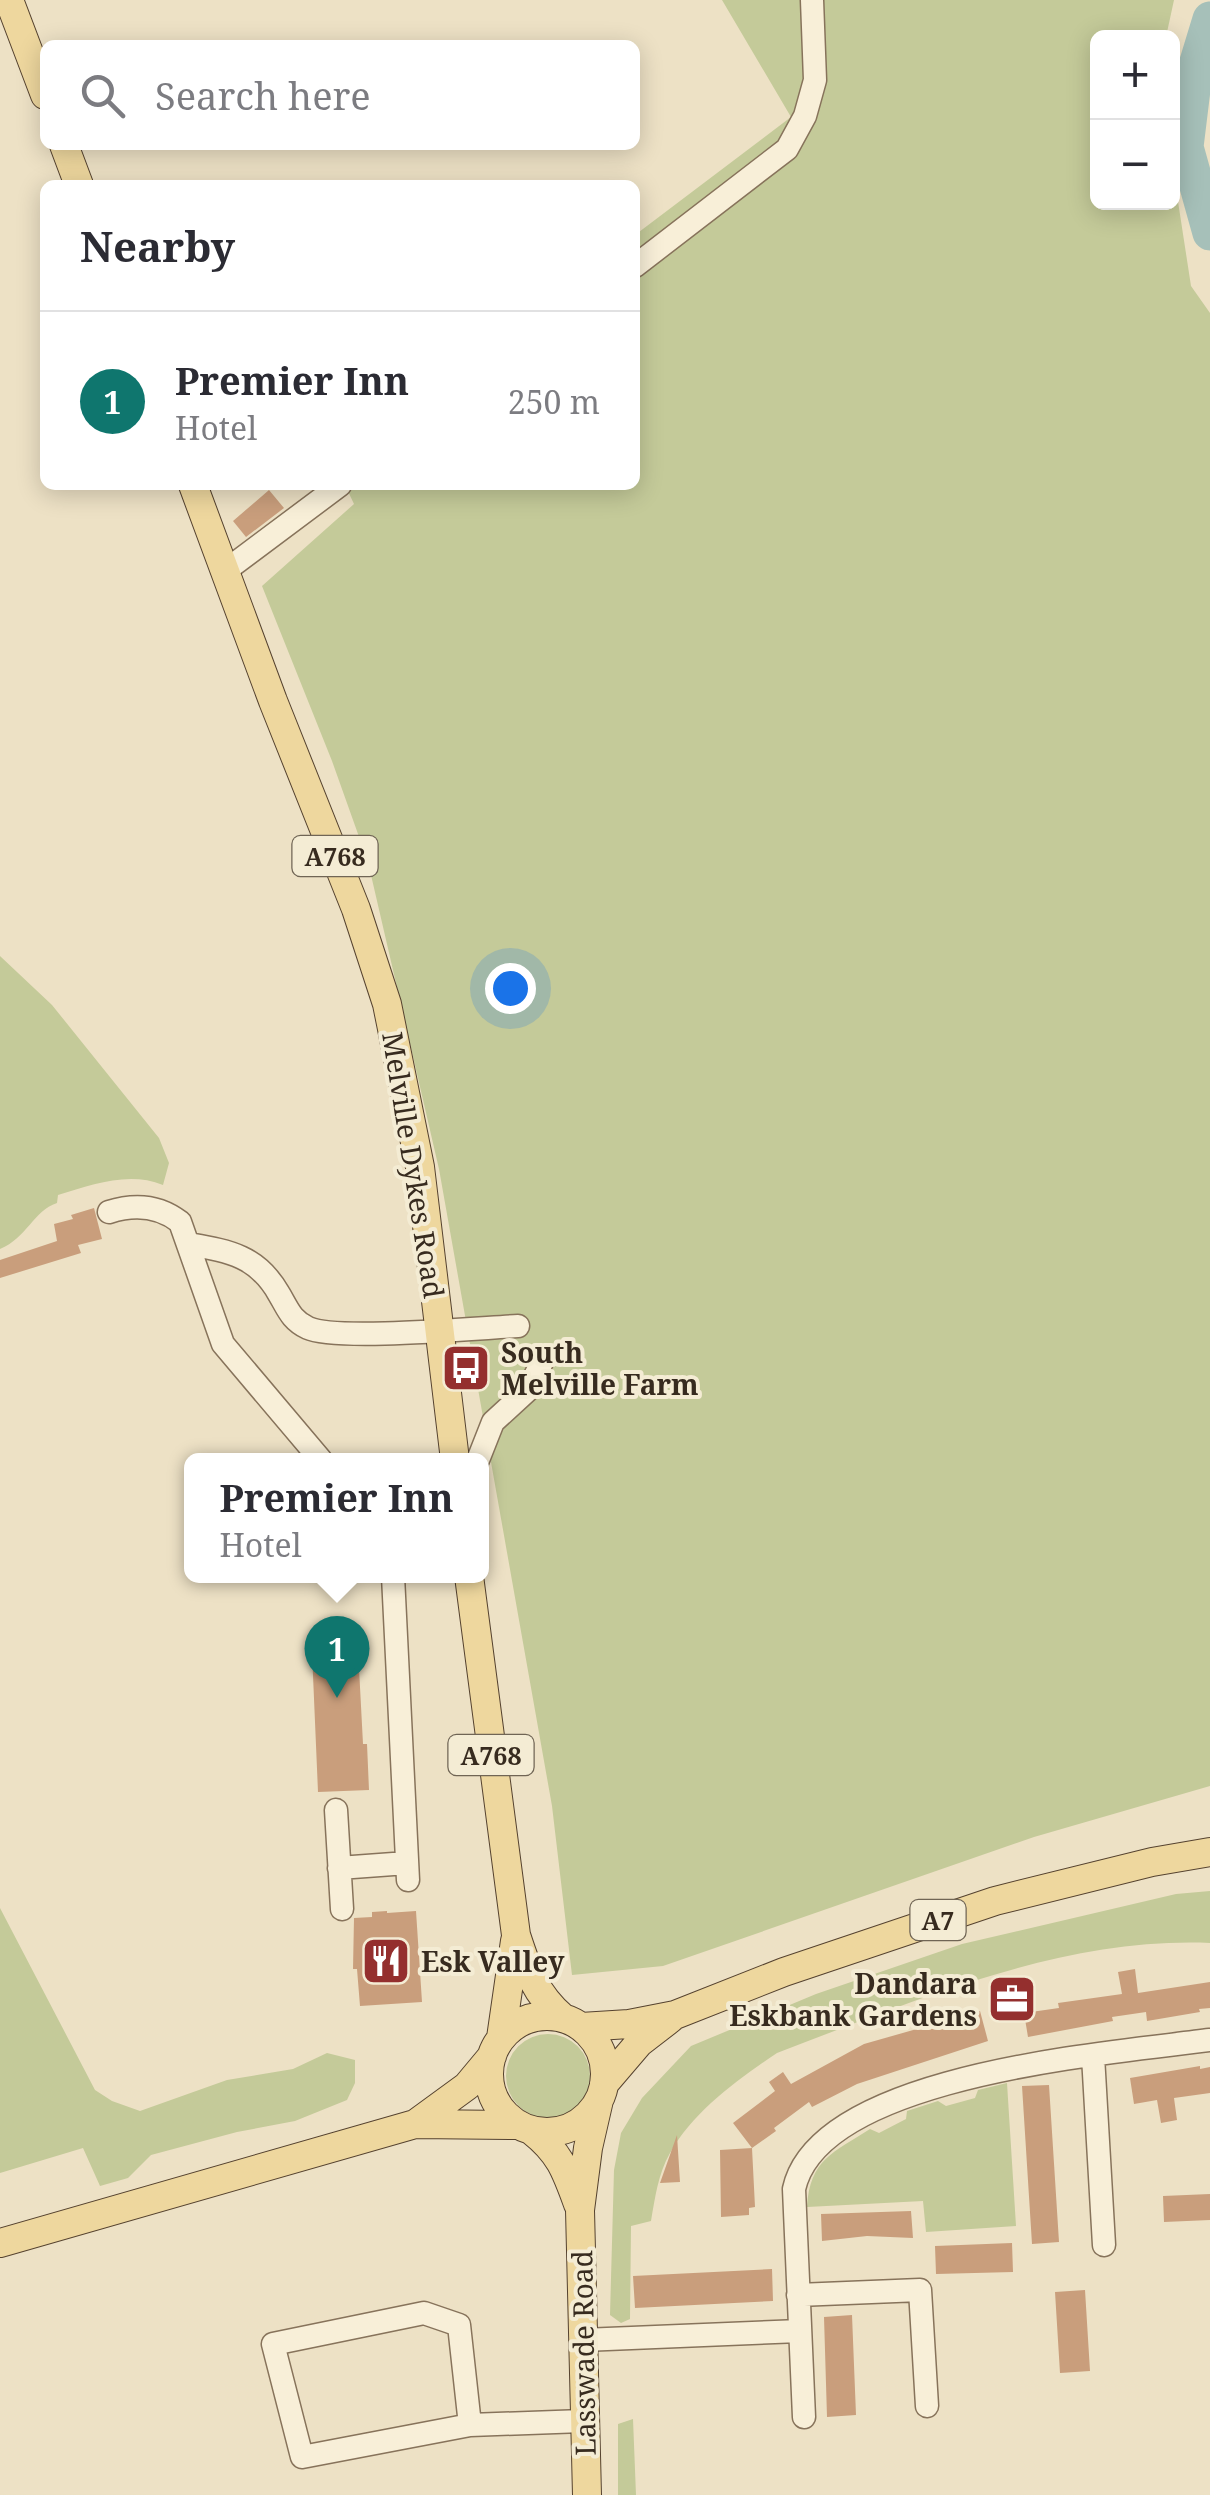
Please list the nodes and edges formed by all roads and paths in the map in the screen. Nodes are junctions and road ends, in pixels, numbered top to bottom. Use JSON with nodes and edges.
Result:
{"nodes":[{"id":1,"x":9,"y":0,"type":"edge"},
{"id":2,"x":812,"y":0,"type":"edge"},
{"id":3,"x":40,"y":82,"type":"edge"},
{"id":4,"x":66,"y":150,"type":"edge"},
{"id":5,"x":77,"y":180,"type":"edge"},
{"id":6,"x":640,"y":262,"type":"edge"},
{"id":7,"x":195,"y":490,"type":"edge"},
{"id":8,"x":333,"y":490,"type":"edge"},
{"id":9,"x":225,"y":571,"type":"junction"},
{"id":10,"x":109,"y":1212,"type":"dead end"},
{"id":11,"x":188,"y":1244,"type":"junction"},
{"id":12,"x":518,"y":1326,"type":"dead end"},
{"id":13,"x":439,"y":1329,"type":"junction"},
{"id":14,"x":545,"y":1356,"type":"dead end"},
{"id":15,"x":314,"y":1453,"type":"edge"},
{"id":16,"x":454,"y":1453,"type":"edge"},
{"id":17,"x":481,"y":1453,"type":"edge"},
{"id":18,"x":393,"y":1583,"type":"edge"},
{"id":19,"x":470,"y":1583,"type":"edge"},
{"id":20,"x":336,"y":1810,"type":"dead end"},
{"id":21,"x":1210,"y":1852,"type":"edge"},
{"id":22,"x":339,"y":1868,"type":"junction"},
{"id":23,"x":342,"y":1910,"type":"dead end"},
{"id":24,"x":516,"y":1935,"type":"junction"},
{"id":25,"x":675,"y":2016,"type":"junction"},
{"id":26,"x":572,"y":2022,"type":"junction"},
{"id":27,"x":1210,"y":2040,"type":"edge"},
{"id":28,"x":497,"y":2047,"type":"junction"},
{"id":29,"x":1093,"y":2056,"type":"junction"},
{"id":30,"x":602,"y":2092,"type":"junction"},
{"id":31,"x":415,"y":2124,"type":"junction"},
{"id":32,"x":526,"y":2128,"type":"junction"},
{"id":33,"x":580,"y":2210,"type":"junction"},
{"id":34,"x":0,"y":2242,"type":"edge"},
{"id":35,"x":1104,"y":2245,"type":"dead end"},
{"id":36,"x":798,"y":2295,"type":"junction"},
{"id":37,"x":800,"y":2331,"type":"junction"},
{"id":38,"x":583,"y":2340,"type":"junction"},
{"id":39,"x":927,"y":2406,"type":"dead end"},
{"id":40,"x":804,"y":2418,"type":"dead end"},
{"id":41,"x":584,"y":2421,"type":"junction"},
{"id":42,"x":470,"y":2425,"type":"junction"},
{"id":43,"x":587,"y":2495,"type":"edge"}],
"edges":[{"from":1,"to":3,"type":"main road"},
{"from":2,"to":6,"type":"street"},
{"from":4,"to":5,"type":"main road"},
{"from":7,"to":9,"type":"main road","name":"Melville Dykes Road","number":"A768"},
{"from":8,"to":9,"type":"street"},
{"from":9,"to":13,"type":"main road","name":"Melville Dykes Road","number":"A768"},
{"from":10,"to":11,"type":"street"},
{"from":11,"to":13,"type":"street"},
{"from":11,"to":15,"type":"street"},
{"from":12,"to":13,"type":"street"},
{"from":13,"to":16,"type":"main road","name":"Melville Dykes Road","number":"A768"},
{"from":14,"to":17,"type":"street"},
{"from":18,"to":22,"type":"street"},
{"from":19,"to":24,"type":"main road","number":"A768"},
{"from":20,"to":22,"type":"street"},
{"from":21,"to":25,"type":"main road","number":"A7"},
{"from":22,"to":23,"type":"street"},
{"from":24,"to":26,"type":"main road","number":"A768"},
{"from":24,"to":28,"type":"main road","number":"A768"},
{"from":25,"to":26,"type":"main road","number":"A7"},
{"from":25,"to":30,"type":"main road","number":"A7"},
{"from":26,"to":28,"type":"main road"},
{"from":26,"to":30,"type":"main road"},
{"from":27,"to":29,"type":"street"},
{"from":28,"to":31,"type":"main road"},
{"from":28,"to":32,"type":"main road"},
{"from":29,"to":35,"type":"street"},
{"from":29,"to":36,"type":"street"},
{"from":30,"to":32,"type":"main road"},
{"from":30,"to":33,"type":"main road","name":"Lasswade Road"},
{"from":31,"to":32,"type":"main road"},
{"from":31,"to":34,"type":"main road"},
{"from":32,"to":33,"type":"main road","name":"Lasswade Road"},
{"from":33,"to":38,"type":"main road","name":"Lasswade Road"},
{"from":36,"to":37,"type":"street"},
{"from":36,"to":39,"type":"street"},
{"from":37,"to":38,"type":"street"},
{"from":37,"to":40,"type":"street"},
{"from":38,"to":41,"type":"main road","name":"Lasswade Road"},
{"from":41,"to":42,"type":"street"},
{"from":41,"to":43,"type":"main road","name":"Lasswade Road"},
{"from":42,"to":42,"type":"street"}]}
